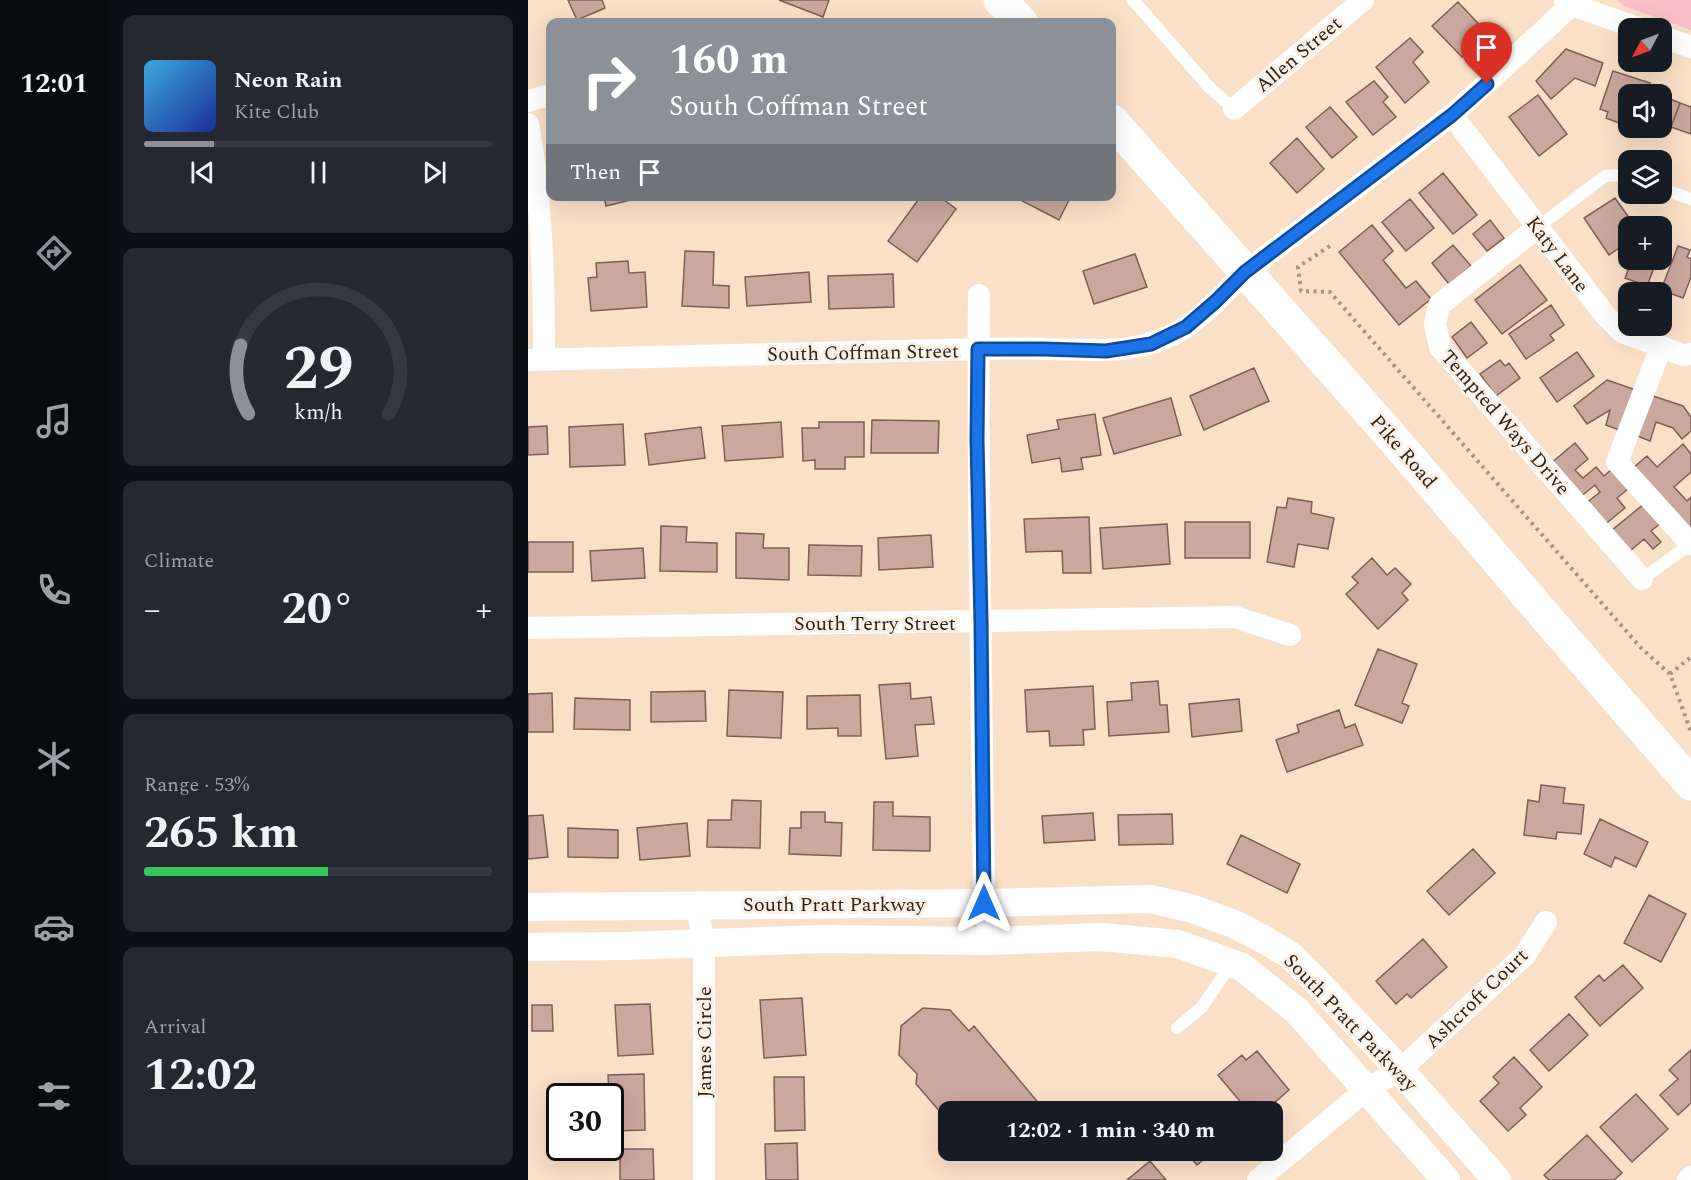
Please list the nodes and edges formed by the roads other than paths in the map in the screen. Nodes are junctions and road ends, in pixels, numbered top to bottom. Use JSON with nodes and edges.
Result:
{"nodes":[{"id":1,"x":1000,"y":0,"type":"edge"},
{"id":2,"x":1133,"y":0,"type":"edge"},
{"id":3,"x":1363,"y":0,"type":"edge"},
{"id":4,"x":1572,"y":2,"type":"edge"},
{"id":5,"x":1017,"y":18,"type":"edge"},
{"id":6,"x":1618,"y":20,"type":"edge"},
{"id":7,"x":1672,"y":40,"type":"edge"},
{"id":8,"x":1691,"y":47,"type":"edge"},
{"id":9,"x":546,"y":96,"type":"edge"},
{"id":10,"x":528,"y":101,"type":"edge"},
{"id":11,"x":1234,"y":109,"type":"joint"},
{"id":12,"x":1452,"y":115,"type":"junction"},
{"id":13,"x":528,"y":124,"type":"edge"},
{"id":14,"x":1116,"y":126,"type":"edge"},
{"id":15,"x":1618,"y":175,"type":"edge"},
{"id":16,"x":1672,"y":193,"type":"edge"},
{"id":17,"x":1691,"y":200,"type":"edge"},
{"id":18,"x":1538,"y":227,"type":"junction"},
{"id":19,"x":1245,"y":272,"type":"junction"},
{"id":20,"x":978,"y":295,"type":"dead end"},
{"id":21,"x":1661,"y":347,"type":"junction"},
{"id":22,"x":978,"y":349,"type":"junction"},
{"id":23,"x":1691,"y":354,"type":"edge"},
{"id":24,"x":536,"y":360,"type":"edge"},
{"id":25,"x":1691,"y":544,"type":"edge"},
{"id":26,"x":1642,"y":579,"type":"joint"},
{"id":27,"x":981,"y":622,"type":"junction"},
{"id":28,"x":528,"y":628,"type":"edge"},
{"id":29,"x":1290,"y":635,"type":"dead end"},
{"id":30,"x":1691,"y":784,"type":"edge"},
{"id":31,"x":984,"y":903,"type":"junction"},
{"id":32,"x":697,"y":905,"type":"junction"},
{"id":33,"x":528,"y":907,"type":"edge"},
{"id":34,"x":1546,"y":922,"type":"dead end"},
{"id":35,"x":988,"y":941,"type":"junction"},
{"id":36,"x":704,"y":943,"type":"junction"},
{"id":37,"x":528,"y":947,"type":"edge"},
{"id":38,"x":1232,"y":963,"type":"junction"},
{"id":39,"x":1177,"y":1028,"type":"dead end"},
{"id":40,"x":1400,"y":1070,"type":"junction"},
{"id":41,"x":1367,"y":1089,"type":"junction"},
{"id":42,"x":704,"y":1180,"type":"edge"},
{"id":43,"x":1257,"y":1180,"type":"edge"},
{"id":44,"x":1446,"y":1180,"type":"edge"},
{"id":45,"x":1497,"y":1180,"type":"edge"}],
"edges":[{"from":1,"to":5,"type":"main road"},
{"from":2,"to":11,"type":"lane"},
{"from":3,"to":11,"type":"street","name":"Allen Street"},
{"from":4,"to":6,"type":"street"},
{"from":4,"to":12,"type":"street","name":"South Coffman Street"},
{"from":7,"to":8,"type":"street"},
{"from":9,"to":10,"type":"street"},
{"from":12,"to":18,"type":"street","name":"Katy Lane"},
{"from":12,"to":19,"type":"street","name":"South Coffman Street"},
{"from":13,"to":24,"type":"street"},
{"from":14,"to":19,"type":"main road","name":"Pike Road"},
{"from":15,"to":18,"type":"lane"},
{"from":16,"to":17,"type":"lane"},
{"from":18,"to":21,"type":"street","name":"Katy Lane"},
{"from":18,"to":26,"type":"street","name":"Tempted Ways Drive"},
{"from":19,"to":22,"type":"street","name":"South Coffman Street"},
{"from":19,"to":30,"type":"main road","name":"Pike Road"},
{"from":20,"to":22,"type":"street"},
{"from":21,"to":23,"type":"street","name":"Katy Lane"},
{"from":21,"to":25,"type":"street"},
{"from":22,"to":24,"type":"street","name":"South Coffman Street"},
{"from":22,"to":27,"type":"street"},
{"from":25,"to":26,"type":"lane","name":"Tempted Ways Drive"},
{"from":27,"to":28,"type":"street","name":"South Terry Street"},
{"from":27,"to":29,"type":"street","name":"South Terry Street"},
{"from":27,"to":31,"type":"street"},
{"from":31,"to":32,"type":"street","name":"South Pratt Parkway"},
{"from":31,"to":35,"type":"street"},
{"from":31,"to":40,"type":"street","name":"South Pratt Parkway"},
{"from":32,"to":33,"type":"street","name":"South Pratt Parkway"},
{"from":32,"to":36,"type":"street","name":"James Circle"},
{"from":34,"to":40,"type":"street","name":"Ashcroft Court"},
{"from":35,"to":36,"type":"street","name":"South Pratt Parkway"},
{"from":35,"to":38,"type":"street","name":"South Pratt Parkway"},
{"from":36,"to":37,"type":"street","name":"South Pratt Parkway"},
{"from":36,"to":42,"type":"street","name":"James Circle"},
{"from":38,"to":39,"type":"lane"},
{"from":38,"to":41,"type":"street","name":"South Pratt Parkway"},
{"from":40,"to":41,"type":"street","name":"Ashcroft Court"},
{"from":40,"to":45,"type":"street","name":"South Pratt Parkway"},
{"from":41,"to":43,"type":"street","name":"Ashcroft Court"},
{"from":41,"to":44,"type":"street","name":"South Pratt Parkway"}]}
